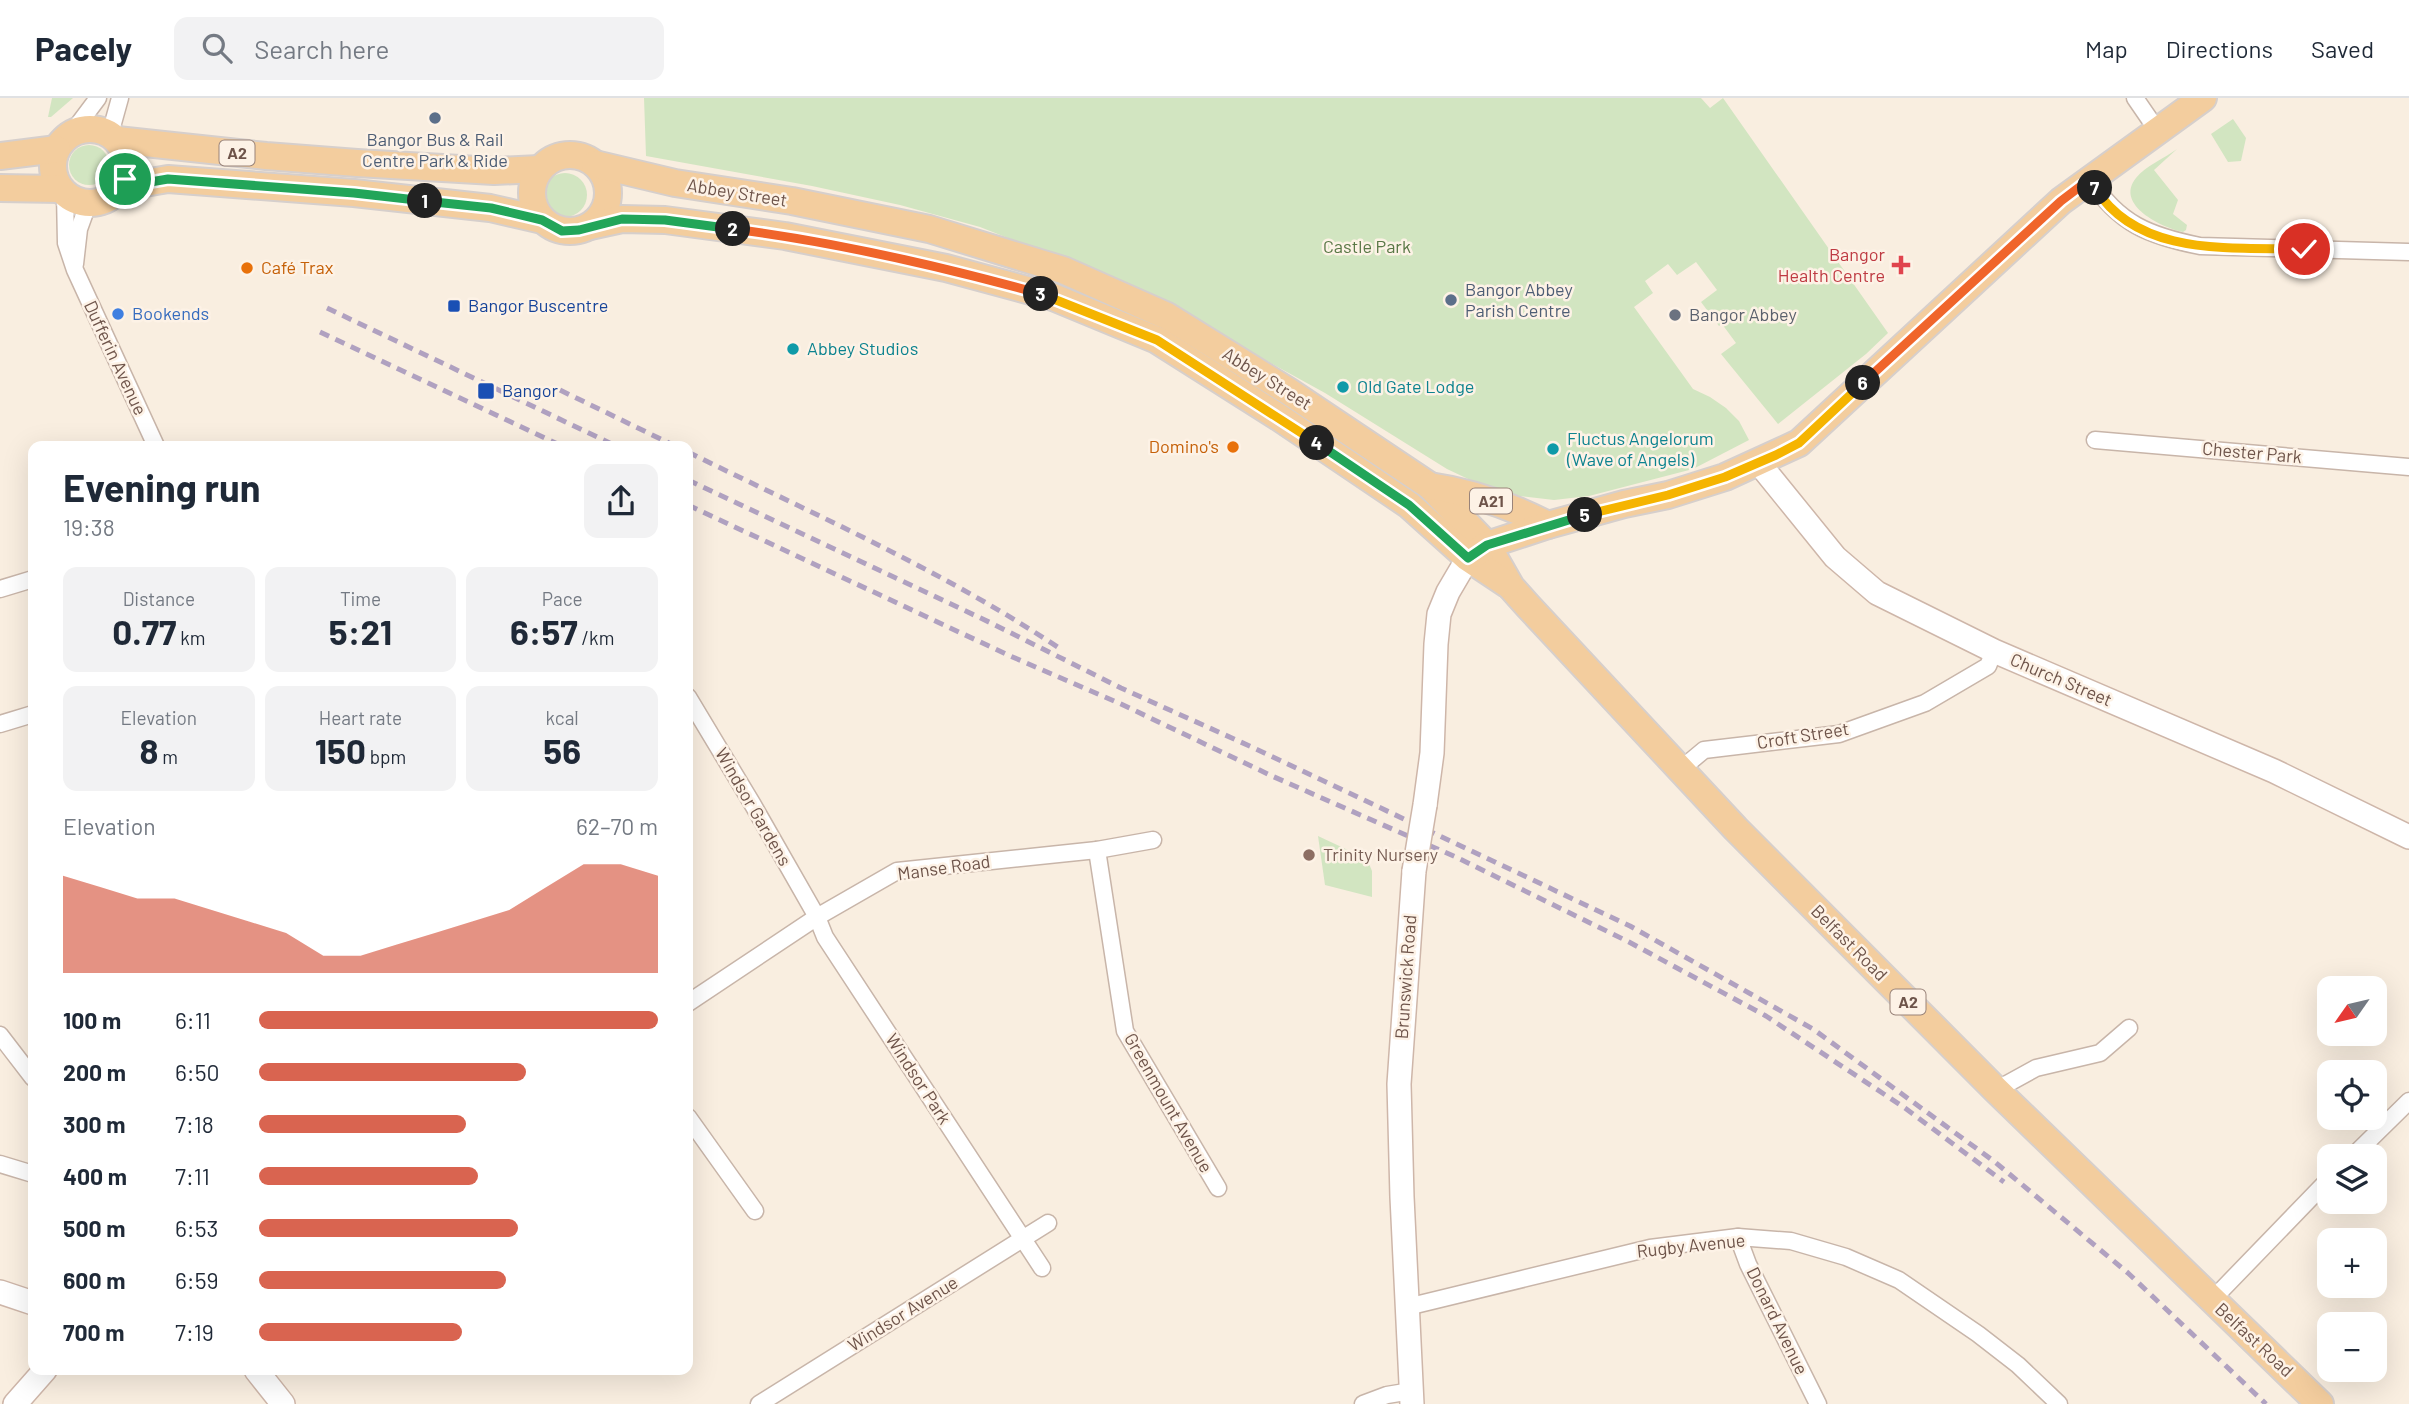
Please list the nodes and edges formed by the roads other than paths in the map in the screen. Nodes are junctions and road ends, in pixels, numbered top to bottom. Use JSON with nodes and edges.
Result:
{"nodes":[{"id":1,"x":98,"y":98,"type":"edge"},
{"id":2,"x":120,"y":98,"type":"edge"},
{"id":3,"x":2135,"y":98,"type":"edge"},
{"id":4,"x":2203,"y":98,"type":"edge"},
{"id":5,"x":2157,"y":130,"type":"junction"},
{"id":6,"x":113,"y":137,"type":"junction"},
{"id":7,"x":64,"y":141,"type":"junction"},
{"id":8,"x":0,"y":156,"type":"edge"},
{"id":9,"x":595,"y":164,"type":"junction"},
{"id":10,"x":540,"y":169,"type":"junction"},
{"id":11,"x":2090,"y":179,"type":"junction"},
{"id":12,"x":121,"y":187,"type":"junction"},
{"id":13,"x":0,"y":188,"type":"edge"},
{"id":14,"x":71,"y":196,"type":"junction"},
{"id":15,"x":542,"y":220,"type":"junction"},
{"id":16,"x":590,"y":226,"type":"junction"},
{"id":17,"x":2409,"y":252,"type":"edge"},
{"id":18,"x":75,"y":270,"type":"junction"},
{"id":19,"x":2095,"y":440,"type":"dead end"},
{"id":20,"x":154,"y":441,"type":"edge"},
{"id":21,"x":1758,"y":462,"type":"junction"},
{"id":22,"x":2409,"y":467,"type":"edge"},
{"id":23,"x":1430,"y":486,"type":"junction"},
{"id":24,"x":1548,"y":526,"type":"junction"},
{"id":25,"x":1477,"y":552,"type":"junction"},
{"id":26,"x":28,"y":581,"type":"edge"},
{"id":27,"x":1511,"y":587,"type":"joint"},
{"id":28,"x":0,"y":589,"type":"edge"},
{"id":29,"x":1994,"y":651,"type":"junction"},
{"id":30,"x":693,"y":706,"type":"edge"},
{"id":31,"x":28,"y":716,"type":"edge"},
{"id":32,"x":0,"y":724,"type":"edge"},
{"id":33,"x":1680,"y":770,"type":"junction"},
{"id":34,"x":2409,"y":837,"type":"edge"},
{"id":35,"x":1153,"y":840,"type":"dead end"},
{"id":36,"x":1097,"y":850,"type":"junction"},
{"id":37,"x":817,"y":917,"type":"junction"},
{"id":38,"x":693,"y":1000,"type":"edge"},
{"id":39,"x":2129,"y":1028,"type":"dead end"},
{"id":40,"x":0,"y":1035,"type":"edge"},
{"id":41,"x":28,"y":1071,"type":"edge"},
{"id":42,"x":1996,"y":1090,"type":"junction"},
{"id":43,"x":2409,"y":1101,"type":"edge"},
{"id":44,"x":693,"y":1124,"type":"edge"},
{"id":45,"x":2365,"y":1144,"type":"edge"},
{"id":46,"x":0,"y":1164,"type":"edge"},
{"id":47,"x":28,"y":1172,"type":"edge"},
{"id":48,"x":1218,"y":1188,"type":"dead end"},
{"id":49,"x":2317,"y":1191,"type":"edge"},
{"id":50,"x":755,"y":1211,"type":"dead end"},
{"id":51,"x":1048,"y":1223,"type":"dead end"},
{"id":52,"x":1738,"y":1237,"type":"junction"},
{"id":53,"x":1023,"y":1239,"type":"junction"},
{"id":54,"x":1042,"y":1268,"type":"dead end"},
{"id":55,"x":0,"y":1292,"type":"edge"},
{"id":56,"x":2212,"y":1300,"type":"junction"},
{"id":57,"x":28,"y":1301,"type":"edge"},
{"id":58,"x":1407,"y":1307,"type":"junction"},
{"id":59,"x":41,"y":1375,"type":"edge"},
{"id":60,"x":260,"y":1375,"type":"edge"},
{"id":61,"x":1412,"y":1398,"type":"edge"},
{"id":62,"x":15,"y":1404,"type":"edge"},
{"id":63,"x":283,"y":1404,"type":"edge"},
{"id":64,"x":759,"y":1404,"type":"edge"},
{"id":65,"x":1363,"y":1404,"type":"edge"},
{"id":66,"x":1818,"y":1404,"type":"edge"},
{"id":67,"x":2059,"y":1404,"type":"edge"},
{"id":68,"x":2320,"y":1404,"type":"edge"}],
"edges":[{"from":1,"to":7,"type":"street"},
{"from":2,"to":6,"type":"street"},
{"from":3,"to":5,"type":"street"},
{"from":4,"to":5,"type":"main road","number":"A21"},
{"from":5,"to":11,"type":"main road","number":"A21"},
{"from":6,"to":7,"type":"main road","number":"A2"},
{"from":6,"to":10,"type":"main road","number":"A2"},
{"from":6,"to":12,"type":"main road"},
{"from":7,"to":8,"type":"main road","number":"A2"},
{"from":7,"to":14,"type":"main road"},
{"from":9,"to":10,"type":"main road","number":"A2"},
{"from":9,"to":16,"type":"main road"},
{"from":9,"to":23,"type":"main road","name":"Abbey Street","number":"A2"},
{"from":10,"to":15,"type":"main road"},
{"from":11,"to":17,"type":"street"},
{"from":11,"to":21,"type":"main road","number":"A21"},
{"from":12,"to":14,"type":"main road","number":"A2"},
{"from":12,"to":15,"type":"main road","number":"A2"},
{"from":13,"to":14,"type":"main road","number":"A2"},
{"from":14,"to":18,"type":"street"},
{"from":14,"to":18,"type":"street","name":"Dufferin Avenue"},
{"from":15,"to":16,"type":"main road","number":"A2"},
{"from":16,"to":25,"type":"main road","name":"Abbey Street","number":"A2"},
{"from":18,"to":20,"type":"street","name":"Dufferin Avenue"},
{"from":19,"to":22,"type":"street","name":"Chester Park"},
{"from":21,"to":24,"type":"main road","number":"A21"},
{"from":21,"to":29,"type":"main road","name":"Church Street"},
{"from":23,"to":24,"type":"main road","number":"A21"},
{"from":23,"to":25,"type":"main road","name":"Abbey Street","number":"A2"},
{"from":24,"to":25,"type":"main road","number":"A21"},
{"from":25,"to":27,"type":"main road","name":"Abbey Street","number":"A2"},
{"from":25,"to":58,"type":"main road","name":"Brunswick Road","bridge":true},
{"from":26,"to":28,"type":"street"},
{"from":27,"to":33,"type":"main road","name":"Belfast Road","number":"A2"},
{"from":29,"to":33,"type":"street","name":"Croft Street"},
{"from":29,"to":34,"type":"main road","name":"Church Street"},
{"from":30,"to":37,"type":"street","name":"Windsor Gardens"},
{"from":31,"to":32,"type":"street"},
{"from":33,"to":42,"type":"main road","name":"Belfast Road","number":"A2"},
{"from":35,"to":36,"type":"street","name":"Manse Road"},
{"from":36,"to":37,"type":"street","name":"Manse Road"},
{"from":36,"to":48,"type":"street","name":"Greenmount Avenue"},
{"from":37,"to":38,"type":"street","name":"Manse Road"},
{"from":37,"to":53,"type":"street","name":"Windsor Park"},
{"from":39,"to":42,"type":"street"},
{"from":40,"to":41,"type":"street"},
{"from":42,"to":56,"type":"main road","name":"Belfast Road","number":"A2"},
{"from":43,"to":45,"type":"street"},
{"from":44,"to":50,"type":"street"},
{"from":46,"to":47,"type":"street"},
{"from":49,"to":56,"type":"street"},
{"from":51,"to":53,"type":"street","name":"Windsor Avenue"},
{"from":52,"to":58,"type":"street","name":"Rugby Avenue"},
{"from":52,"to":66,"type":"street","name":"Donard Avenue"},
{"from":52,"to":67,"type":"street","name":"Rugby Avenue"},
{"from":53,"to":54,"type":"street","name":"Windsor Park"},
{"from":53,"to":64,"type":"street","name":"Windsor Avenue"},
{"from":55,"to":57,"type":"main road"},
{"from":56,"to":68,"type":"main road","name":"Belfast Road","number":"A2"},
{"from":58,"to":61,"type":"main road","name":"Brunswick Road"},
{"from":59,"to":62,"type":"main road"},
{"from":60,"to":63,"type":"main road"},
{"from":61,"to":65,"type":"street"}]}
